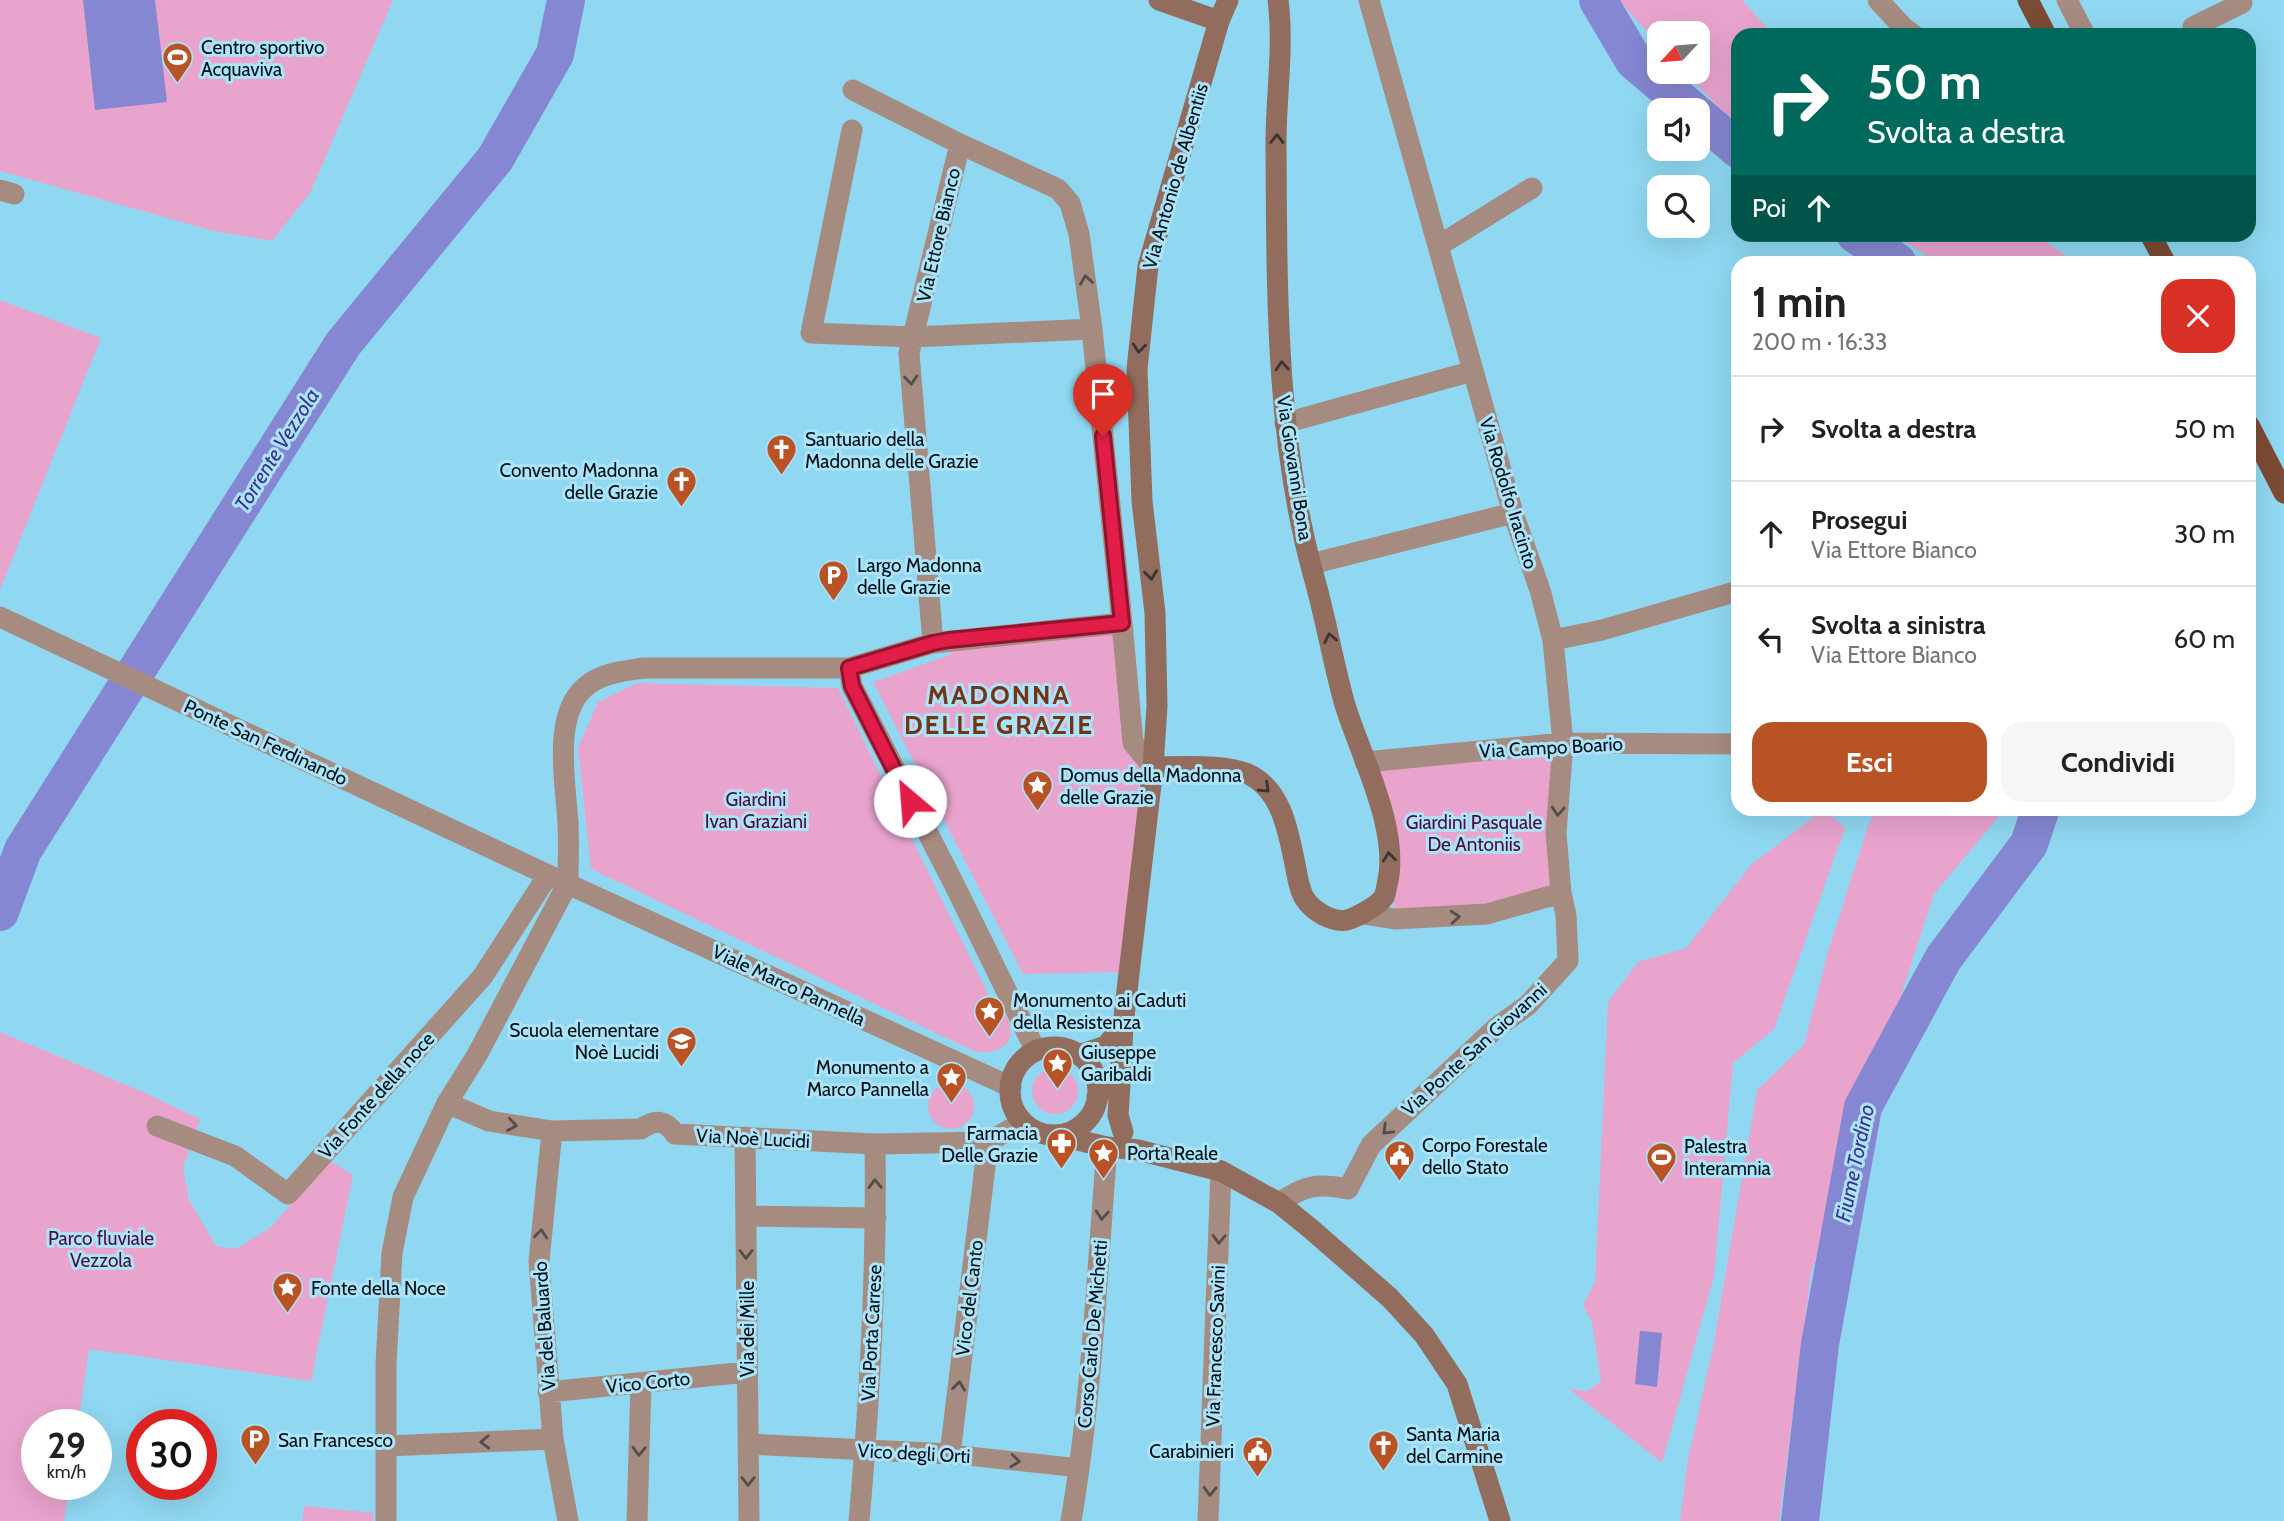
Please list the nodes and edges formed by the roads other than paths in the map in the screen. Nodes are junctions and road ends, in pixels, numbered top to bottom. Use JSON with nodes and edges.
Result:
{"nodes":[{"id":1,"x":1159,"y":0,"type":"edge"},
{"id":2,"x":1228,"y":0,"type":"edge"},
{"id":3,"x":1278,"y":0,"type":"edge"},
{"id":4,"x":1369,"y":0,"type":"edge"},
{"id":5,"x":1878,"y":0,"type":"edge"},
{"id":6,"x":2028,"y":0,"type":"edge"},
{"id":7,"x":2067,"y":0,"type":"edge"},
{"id":8,"x":2242,"y":4,"type":"dead end"},
{"id":9,"x":1219,"y":21,"type":"junction"},
{"id":10,"x":1904,"y":28,"type":"edge"},
{"id":11,"x":2042,"y":28,"type":"edge"},
{"id":12,"x":2081,"y":28,"type":"edge"},
{"id":13,"x":2193,"y":28,"type":"edge"},
{"id":14,"x":853,"y":90,"type":"dead end"},
{"id":15,"x":852,"y":130,"type":"dead end"},
{"id":16,"x":960,"y":144,"type":"junction"},
{"id":17,"x":1532,"y":188,"type":"dead end"},
{"id":18,"x":1438,"y":246,"type":"junction"},
{"id":19,"x":1092,"y":329,"type":"junction"},
{"id":20,"x":913,"y":338,"type":"junction"},
{"id":21,"x":1473,"y":371,"type":"junction"},
{"id":22,"x":1285,"y":423,"type":"junction"},
{"id":23,"x":2256,"y":439,"type":"edge"},
{"id":24,"x":2284,"y":493,"type":"edge"},
{"id":25,"x":1513,"y":513,"type":"junction"},
{"id":26,"x":1311,"y":564,"type":"junction"},
{"id":27,"x":1731,"y":593,"type":"edge"},
{"id":28,"x":0,"y":617,"type":"edge"},
{"id":29,"x":1122,"y":623,"type":"junction"},
{"id":30,"x":1553,"y":640,"type":"junction"},
{"id":31,"x":933,"y":643,"type":"junction"},
{"id":32,"x":849,"y":668,"type":"junction"},
{"id":33,"x":1563,"y":743,"type":"junction"},
{"id":34,"x":1731,"y":744,"type":"edge"},
{"id":35,"x":1365,"y":762,"type":"junction"},
{"id":36,"x":1153,"y":767,"type":"junction"},
{"id":37,"x":540,"y":871,"type":"junction"},
{"id":38,"x":568,"y":883,"type":"junction"},
{"id":39,"x":1561,"y":893,"type":"junction"},
{"id":40,"x":1363,"y":914,"type":"junction"},
{"id":41,"x":1123,"y":1025,"type":"junction"},
{"id":42,"x":1036,"y":1051,"type":"junction"},
{"id":43,"x":1079,"y":1055,"type":"junction"},
{"id":44,"x":1121,"y":1067,"type":"junction"},
{"id":45,"x":1011,"y":1087,"type":"junction"},
{"id":46,"x":447,"y":1103,"type":"junction"},
{"id":47,"x":1096,"y":1103,"type":"junction"},
{"id":48,"x":1023,"y":1122,"type":"junction"},
{"id":49,"x":157,"y":1126,"type":"dead end"},
{"id":50,"x":552,"y":1131,"type":"junction"},
{"id":51,"x":1123,"y":1132,"type":"junction"},
{"id":52,"x":1056,"y":1135,"type":"junction"},
{"id":53,"x":745,"y":1137,"type":"junction"},
{"id":54,"x":988,"y":1142,"type":"junction"},
{"id":55,"x":874,"y":1144,"type":"junction"},
{"id":56,"x":1107,"y":1147,"type":"junction"},
{"id":57,"x":1138,"y":1150,"type":"junction"},
{"id":58,"x":1221,"y":1171,"type":"junction"},
{"id":59,"x":1279,"y":1203,"type":"junction"},
{"id":60,"x":746,"y":1216,"type":"junction"},
{"id":61,"x":876,"y":1219,"type":"junction"},
{"id":62,"x":747,"y":1372,"type":"junction"},
{"id":63,"x":641,"y":1383,"type":"junction"},
{"id":64,"x":548,"y":1392,"type":"junction"},
{"id":65,"x":553,"y":1439,"type":"junction"},
{"id":66,"x":748,"y":1444,"type":"junction"},
{"id":67,"x":387,"y":1446,"type":"junction"},
{"id":68,"x":865,"y":1450,"type":"junction"},
{"id":69,"x":950,"y":1454,"type":"junction"},
{"id":70,"x":1080,"y":1468,"type":"junction"},
{"id":71,"x":386,"y":1521,"type":"edge"},
{"id":72,"x":568,"y":1521,"type":"edge"},
{"id":73,"x":637,"y":1521,"type":"edge"},
{"id":74,"x":748,"y":1521,"type":"edge"},
{"id":75,"x":859,"y":1521,"type":"edge"},
{"id":76,"x":1071,"y":1521,"type":"edge"},
{"id":77,"x":1208,"y":1521,"type":"edge"},
{"id":78,"x":1500,"y":1521,"type":"edge"}],
"edges":[{"from":1,"to":9,"type":"main road"},
{"from":2,"to":9,"type":"main road","name":"Via Antonio de Albentiis"},
{"from":22,"to":3,"type":"main road","name":"Via Giovanni Bona","one_way":true},
{"from":4,"to":18,"type":"street","name":"Via Rodolfo Iracinto"},
{"from":5,"to":10,"type":"street"},
{"from":6,"to":11,"type":"highway"},
{"from":7,"to":12,"type":"street"},
{"from":8,"to":13,"type":"street"},
{"from":9,"to":36,"type":"main road","name":"Via Antonio de Albentiis","one_way":true},
{"from":14,"to":16,"type":"street"},
{"from":15,"to":20,"type":"street"},
{"from":19,"to":16,"type":"street","name":"Via Ettore Bianco","one_way":true},
{"from":16,"to":20,"type":"street","name":"Via Ettore Bianco"},
{"from":17,"to":18,"type":"street"},
{"from":18,"to":21,"type":"street","name":"Via Rodolfo Iracinto"},
{"from":19,"to":20,"type":"street"},
{"from":19,"to":29,"type":"street","name":"Via Ettore Bianco"},
{"from":20,"to":31,"type":"street","name":"Via Ettore Bianco","one_way":true},
{"from":21,"to":22,"type":"street"},
{"from":21,"to":25,"type":"street","name":"Via Rodolfo Iracinto"},
{"from":22,"to":26,"type":"main road","name":"Via Giovanni Bona"},
{"from":23,"to":24,"type":"highway"},
{"from":25,"to":26,"type":"street"},
{"from":25,"to":30,"type":"street","name":"Via Rodolfo Iracinto"},
{"from":35,"to":26,"type":"main road","name":"Via Giovanni Bona","one_way":true},
{"from":27,"to":30,"type":"street"},
{"from":28,"to":37,"type":"street","name":"Ponte San Ferdinando"},
{"from":29,"to":31,"type":"street"},
{"from":29,"to":36,"type":"street","name":"Via Ettore Bianco"},
{"from":30,"to":33,"type":"street","name":"Via Rodolfo Iracinto"},
{"from":31,"to":32,"type":"street"},
{"from":32,"to":38,"type":"street"},
{"from":32,"to":42,"type":"street"},
{"from":33,"to":34,"type":"street","name":"Via Campo Boario"},
{"from":33,"to":35,"type":"street","name":"Via Campo Boario"},
{"from":33,"to":39,"type":"street","name":"Via Ponte San Giovanni","one_way":true},
{"from":40,"to":35,"type":"main road","name":"Via Giovanni Bona","one_way":true},
{"from":36,"to":40,"type":"main road","one_way":true},
{"from":36,"to":41,"type":"main road","name":"Via Antonio de Albentiis"},
{"from":37,"to":38,"type":"street","name":"Ponte San Ferdinando"},
{"from":37,"to":49,"type":"street","name":"Via Fonte della noce"},
{"from":38,"to":45,"type":"street","name":"Viale Marco Pannella"},
{"from":38,"to":46,"type":"street"},
{"from":40,"to":39,"type":"street","one_way":true},
{"from":39,"to":59,"type":"street","name":"Via Ponte San Giovanni","one_way":true},
{"from":41,"to":43,"type":"main road"},
{"from":41,"to":44,"type":"main road","name":"Via Antonio de Albentiis"},
{"from":42,"to":43,"type":"main road"},
{"from":42,"to":45,"type":"main road"},
{"from":43,"to":47,"type":"main road"},
{"from":44,"to":47,"type":"main road"},
{"from":44,"to":51,"type":"main road","name":"Via Antonio de Albentiis"},
{"from":45,"to":48,"type":"main road"},
{"from":46,"to":50,"type":"street","name":"Via Noè Lucidi","one_way":true},
{"from":46,"to":67,"type":"street"},
{"from":47,"to":51,"type":"main road"},
{"from":47,"to":52,"type":"main road"},
{"from":48,"to":52,"type":"main road"},
{"from":48,"to":54,"type":"street","name":"Via Noè Lucidi"},
{"from":50,"to":53,"type":"street","name":"Via Noè Lucidi"},
{"from":64,"to":50,"type":"street","name":"Via del Baluardo","one_way":true},
{"from":51,"to":57,"type":"main road"},
{"from":52,"to":56,"type":"main road"},
{"from":53,"to":55,"type":"street","name":"Via Noè Lucidi"},
{"from":53,"to":60,"type":"street","name":"Via dei Mille"},
{"from":54,"to":55,"type":"street","name":"Via Noè Lucidi"},
{"from":69,"to":54,"type":"street","name":"Vico del Canto","one_way":true},
{"from":61,"to":55,"type":"street","name":"Via Porta Carrese","one_way":true},
{"from":56,"to":57,"type":"main road"},
{"from":56,"to":70,"type":"street","name":"Corso Carlo De Michetti","one_way":true},
{"from":57,"to":58,"type":"main road"},
{"from":58,"to":59,"type":"main road"},
{"from":58,"to":77,"type":"street","name":"Via Francesco Savini","one_way":true},
{"from":59,"to":78,"type":"main road"},
{"from":60,"to":61,"type":"street"},
{"from":60,"to":62,"type":"street","name":"Via dei Mille","one_way":true},
{"from":61,"to":68,"type":"street","name":"Via Porta Carrese"},
{"from":62,"to":63,"type":"street","name":"Vico Corto"},
{"from":62,"to":66,"type":"street","name":"Via dei Mille"},
{"from":63,"to":64,"type":"street","name":"Vico Corto"},
{"from":63,"to":73,"type":"street","one_way":true},
{"from":64,"to":65,"type":"street","name":"Via del Baluardo"},
{"from":65,"to":67,"type":"street","one_way":true},
{"from":65,"to":72,"type":"street","name":"Via del Baluardo"},
{"from":66,"to":68,"type":"street","name":"Vico degli Orti"},
{"from":66,"to":74,"type":"street","name":"Via dei Mille","one_way":true},
{"from":67,"to":71,"type":"street"},
{"from":68,"to":69,"type":"street","name":"Vico degli Orti"},
{"from":68,"to":75,"type":"street","name":"Via Porta Carrese"},
{"from":69,"to":70,"type":"street","name":"Vico degli Orti","one_way":true},
{"from":70,"to":76,"type":"street","name":"Corso Carlo De Michetti"}]}
